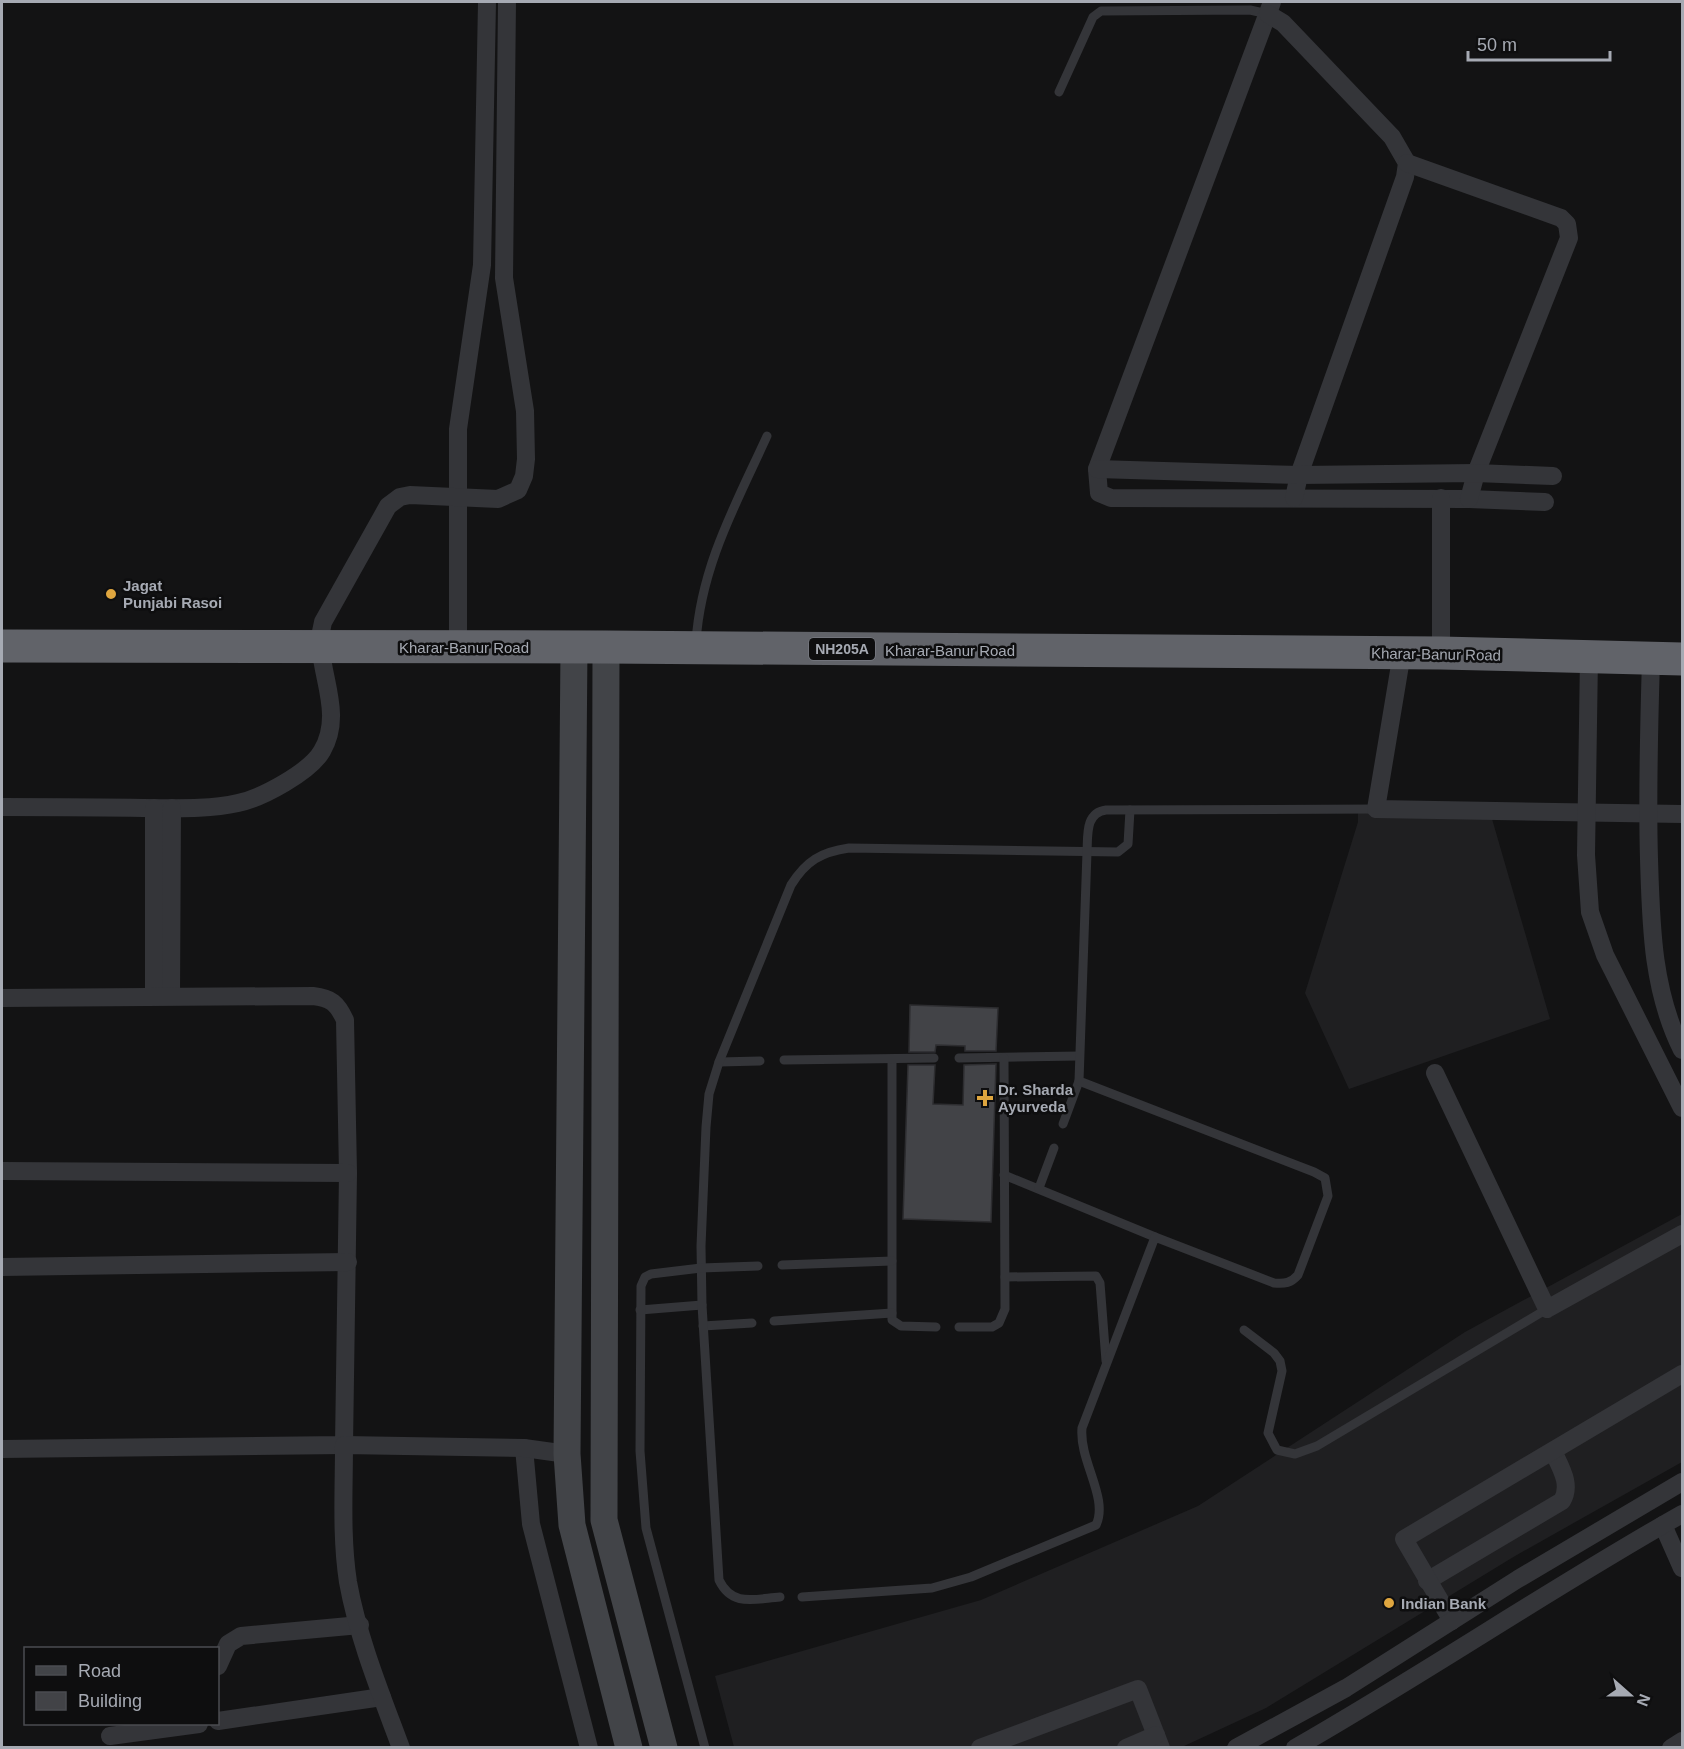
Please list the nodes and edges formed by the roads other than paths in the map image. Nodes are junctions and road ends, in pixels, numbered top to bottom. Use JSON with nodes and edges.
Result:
{"nodes":[{"id":1,"x":487,"y":2,"type":"edge"},
{"id":2,"x":507,"y":2,"type":"edge"},
{"id":3,"x":1270,"y":8,"type":"edge"},
{"id":4,"x":1059,"y":92,"type":"dead end"},
{"id":5,"x":1407,"y":163,"type":"junction"},
{"id":6,"x":767,"y":436,"type":"dead end"},
{"id":7,"x":1097,"y":469,"type":"junction"},
{"id":8,"x":1476,"y":473,"type":"junction"},
{"id":9,"x":1299,"y":475,"type":"junction"},
{"id":10,"x":1553,"y":476,"type":"dead end"},
{"id":11,"x":459,"y":497,"type":"junction"},
{"id":12,"x":1294,"y":498,"type":"junction"},
{"id":13,"x":1442,"y":498,"type":"junction"},
{"id":14,"x":1469,"y":499,"type":"junction"},
{"id":15,"x":1545,"y":502,"type":"dead end"},
{"id":16,"x":2,"y":646,"type":"edge"},
{"id":17,"x":319,"y":646,"type":"junction"},
{"id":18,"x":458,"y":646,"type":"junction"},
{"id":19,"x":574,"y":647,"type":"junction"},
{"id":20,"x":606,"y":647,"type":"junction"},
{"id":21,"x":695,"y":648,"type":"junction"},
{"id":22,"x":1402,"y":653,"type":"junction"},
{"id":23,"x":1441,"y":654,"type":"junction"},
{"id":24,"x":1589,"y":657,"type":"junction"},
{"id":25,"x":1650,"y":659,"type":"junction"},
{"id":26,"x":1683,"y":659,"type":"edge"},
{"id":27,"x":2,"y":807,"type":"edge"},
{"id":28,"x":163,"y":808,"type":"junction"},
{"id":29,"x":1376,"y":809,"type":"junction"},
{"id":30,"x":1130,"y":810,"type":"junction"},
{"id":31,"x":1587,"y":814,"type":"junction"},
{"id":32,"x":1648,"y":814,"type":"junction"},
{"id":33,"x":1683,"y":814,"type":"edge"},
{"id":34,"x":1087,"y":852,"type":"junction"},
{"id":35,"x":162,"y":996,"type":"junction"},
{"id":36,"x":2,"y":998,"type":"edge"},
{"id":37,"x":1683,"y":1050,"type":"edge"},
{"id":38,"x":1079,"y":1056,"type":"junction"},
{"id":39,"x":934,"y":1058,"type":"dead end"},
{"id":40,"x":960,"y":1058,"type":"dead end"},
{"id":41,"x":1004,"y":1058,"type":"junction"},
{"id":42,"x":891,"y":1059,"type":"junction"},
{"id":43,"x":784,"y":1060,"type":"dead end"},
{"id":44,"x":760,"y":1061,"type":"dead end"},
{"id":45,"x":719,"y":1062,"type":"junction"},
{"id":46,"x":1435,"y":1073,"type":"dead end"},
{"id":47,"x":1079,"y":1081,"type":"junction"},
{"id":48,"x":1683,"y":1108,"type":"edge"},
{"id":49,"x":1063,"y":1124,"type":"dead end"},
{"id":50,"x":1054,"y":1148,"type":"dead end"},
{"id":51,"x":2,"y":1171,"type":"edge"},
{"id":52,"x":348,"y":1173,"type":"junction"},
{"id":53,"x":1004,"y":1175,"type":"junction"},
{"id":54,"x":1039,"y":1188,"type":"junction"},
{"id":55,"x":1683,"y":1234,"type":"edge"},
{"id":56,"x":1155,"y":1237,"type":"junction"},
{"id":57,"x":892,"y":1261,"type":"junction"},
{"id":58,"x":348,"y":1262,"type":"junction"},
{"id":59,"x":782,"y":1265,"type":"dead end"},
{"id":60,"x":758,"y":1266,"type":"dead end"},
{"id":61,"x":2,"y":1267,"type":"edge"},
{"id":62,"x":701,"y":1268,"type":"junction"},
{"id":63,"x":1005,"y":1277,"type":"junction"},
{"id":64,"x":702,"y":1305,"type":"junction"},
{"id":65,"x":1547,"y":1309,"type":"junction"},
{"id":66,"x":640,"y":1311,"type":"junction"},
{"id":67,"x":892,"y":1313,"type":"junction"},
{"id":68,"x":774,"y":1321,"type":"dead end"},
{"id":69,"x":752,"y":1323,"type":"dead end"},
{"id":70,"x":703,"y":1326,"type":"junction"},
{"id":71,"x":936,"y":1327,"type":"dead end"},
{"id":72,"x":959,"y":1327,"type":"dead end"},
{"id":73,"x":1244,"y":1330,"type":"dead end"},
{"id":74,"x":1106,"y":1363,"type":"junction"},
{"id":75,"x":1683,"y":1374,"type":"edge"},
{"id":76,"x":344,"y":1444,"type":"junction"},
{"id":77,"x":524,"y":1448,"type":"junction"},
{"id":78,"x":2,"y":1449,"type":"edge"},
{"id":79,"x":1553,"y":1451,"type":"junction"},
{"id":80,"x":567,"y":1454,"type":"junction"},
{"id":81,"x":1683,"y":1482,"type":"edge"},
{"id":82,"x":1683,"y":1514,"type":"edge"},
{"id":83,"x":1663,"y":1525,"type":"junction"},
{"id":84,"x":1683,"y":1568,"type":"edge"},
{"id":85,"x":1427,"y":1581,"type":"junction"},
{"id":86,"x":802,"y":1597,"type":"dead end"},
{"id":87,"x":780,"y":1598,"type":"dead end"},
{"id":88,"x":1452,"y":1621,"type":"junction"},
{"id":89,"x":360,"y":1625,"type":"junction"},
{"id":90,"x":219,"y":1664,"type":"edge"},
{"id":91,"x":382,"y":1697,"type":"junction"},
{"id":92,"x":219,"y":1721,"type":"edge"},
{"id":93,"x":187,"y":1725,"type":"edge"},
{"id":94,"x":110,"y":1736,"type":"dead end"},
{"id":95,"x":1158,"y":1741,"type":"edge"},
{"id":96,"x":1683,"y":1741,"type":"edge"},
{"id":97,"x":1002,"y":1744,"type":"edge"},
{"id":98,"x":401,"y":1748,"type":"edge"},
{"id":99,"x":589,"y":1748,"type":"edge"},
{"id":100,"x":629,"y":1748,"type":"edge"},
{"id":101,"x":664,"y":1748,"type":"edge"},
{"id":102,"x":705,"y":1748,"type":"edge"},
{"id":103,"x":980,"y":1748,"type":"edge"},
{"id":104,"x":1126,"y":1748,"type":"edge"},
{"id":105,"x":1236,"y":1748,"type":"edge"},
{"id":106,"x":1295,"y":1748,"type":"edge"},
{"id":107,"x":1671,"y":1748,"type":"edge"}],
"edges":[{"from":1,"to":11,"type":"street"},
{"from":2,"to":11,"type":"street"},
{"from":3,"to":4,"type":"lane"},
{"from":3,"to":5,"type":"street"},
{"from":3,"to":7,"type":"street"},
{"from":5,"to":8,"type":"street"},
{"from":5,"to":9,"type":"street"},
{"from":6,"to":21,"type":"lane"},
{"from":7,"to":9,"type":"street"},
{"from":7,"to":12,"type":"street"},
{"from":8,"to":9,"type":"street"},
{"from":8,"to":10,"type":"street"},
{"from":8,"to":14,"type":"street"},
{"from":9,"to":12,"type":"street"},
{"from":11,"to":17,"type":"street"},
{"from":11,"to":18,"type":"street"},
{"from":12,"to":13,"type":"street"},
{"from":13,"to":14,"type":"street"},
{"from":13,"to":23,"type":"street"},
{"from":14,"to":15,"type":"street"},
{"from":16,"to":17,"type":"highway","name":"Kharar-Banur Road","number":"NH205A"},
{"from":17,"to":18,"type":"highway","name":"Kharar-Banur Road","number":"NH205A"},
{"from":17,"to":28,"type":"street"},
{"from":18,"to":19,"type":"highway","name":"Kharar-Banur Road","number":"NH205A"},
{"from":19,"to":20,"type":"highway","name":"Kharar-Banur Road","number":"NH205A"},
{"from":19,"to":80,"type":"main road"},
{"from":20,"to":21,"type":"highway","name":"Kharar-Banur Road","number":"NH205A"},
{"from":20,"to":101,"type":"main road"},
{"from":21,"to":22,"type":"highway","name":"Kharar-Banur Road","number":"NH205A"},
{"from":22,"to":23,"type":"highway","name":"Kharar-Banur Road","number":"NH205A"},
{"from":22,"to":29,"type":"street"},
{"from":23,"to":24,"type":"highway","name":"Kharar-Banur Road","number":"NH205A"},
{"from":24,"to":25,"type":"highway","name":"Kharar-Banur Road","number":"NH205A"},
{"from":24,"to":31,"type":"street"},
{"from":25,"to":26,"type":"highway","name":"Kharar-Banur Road","number":"NH205A"},
{"from":25,"to":32,"type":"street"},
{"from":27,"to":28,"type":"street"},
{"from":28,"to":35,"type":"street"},
{"from":29,"to":30,"type":"lane"},
{"from":29,"to":31,"type":"street"},
{"from":30,"to":34,"type":"lane"},
{"from":30,"to":34,"type":"lane"},
{"from":31,"to":32,"type":"street"},
{"from":31,"to":48,"type":"street"},
{"from":32,"to":33,"type":"street"},
{"from":32,"to":37,"type":"street"},
{"from":34,"to":38,"type":"lane"},
{"from":34,"to":45,"type":"lane"},
{"from":35,"to":36,"type":"street"},
{"from":35,"to":52,"type":"street"},
{"from":38,"to":41,"type":"lane"},
{"from":38,"to":47,"type":"lane"},
{"from":39,"to":42,"type":"lane"},
{"from":40,"to":41,"type":"lane"},
{"from":41,"to":53,"type":"lane"},
{"from":42,"to":43,"type":"lane"},
{"from":42,"to":57,"type":"lane"},
{"from":44,"to":45,"type":"lane"},
{"from":45,"to":62,"type":"lane"},
{"from":46,"to":65,"type":"street"},
{"from":47,"to":49,"type":"lane"},
{"from":47,"to":56,"type":"lane"},
{"from":50,"to":54,"type":"lane"},
{"from":51,"to":52,"type":"street"},
{"from":52,"to":58,"type":"street"},
{"from":53,"to":54,"type":"lane"},
{"from":53,"to":63,"type":"lane"},
{"from":54,"to":56,"type":"lane"},
{"from":55,"to":65,"type":"street"},
{"from":56,"to":74,"type":"lane"},
{"from":57,"to":59,"type":"lane"},
{"from":57,"to":67,"type":"lane"},
{"from":58,"to":61,"type":"street"},
{"from":58,"to":76,"type":"street"},
{"from":60,"to":62,"type":"lane"},
{"from":62,"to":64,"type":"lane"},
{"from":62,"to":66,"type":"lane"},
{"from":63,"to":72,"type":"lane"},
{"from":63,"to":74,"type":"lane"},
{"from":64,"to":66,"type":"lane"},
{"from":64,"to":70,"type":"lane"},
{"from":65,"to":73,"type":"lane"},
{"from":66,"to":102,"type":"lane"},
{"from":67,"to":68,"type":"lane"},
{"from":67,"to":71,"type":"lane"},
{"from":69,"to":70,"type":"lane"},
{"from":70,"to":87,"type":"lane"},
{"from":74,"to":86,"type":"lane"},
{"from":75,"to":79,"type":"street"},
{"from":76,"to":77,"type":"street"},
{"from":76,"to":78,"type":"street"},
{"from":76,"to":89,"type":"street"},
{"from":77,"to":80,"type":"street"},
{"from":77,"to":99,"type":"street"},
{"from":79,"to":85,"type":"street"},
{"from":79,"to":85,"type":"street"},
{"from":80,"to":100,"type":"main road"},
{"from":81,"to":88,"type":"street"},
{"from":82,"to":83,"type":"street"},
{"from":83,"to":84,"type":"street"},
{"from":83,"to":106,"type":"street"},
{"from":85,"to":88,"type":"street"},
{"from":88,"to":105,"type":"street"},
{"from":89,"to":90,"type":"street"},
{"from":89,"to":91,"type":"street"},
{"from":91,"to":92,"type":"street"},
{"from":91,"to":98,"type":"street"},
{"from":93,"to":94,"type":"street"},
{"from":95,"to":97,"type":"street"},
{"from":95,"to":104,"type":"street"},
{"from":96,"to":107,"type":"street"},
{"from":97,"to":103,"type":"street"}]}
